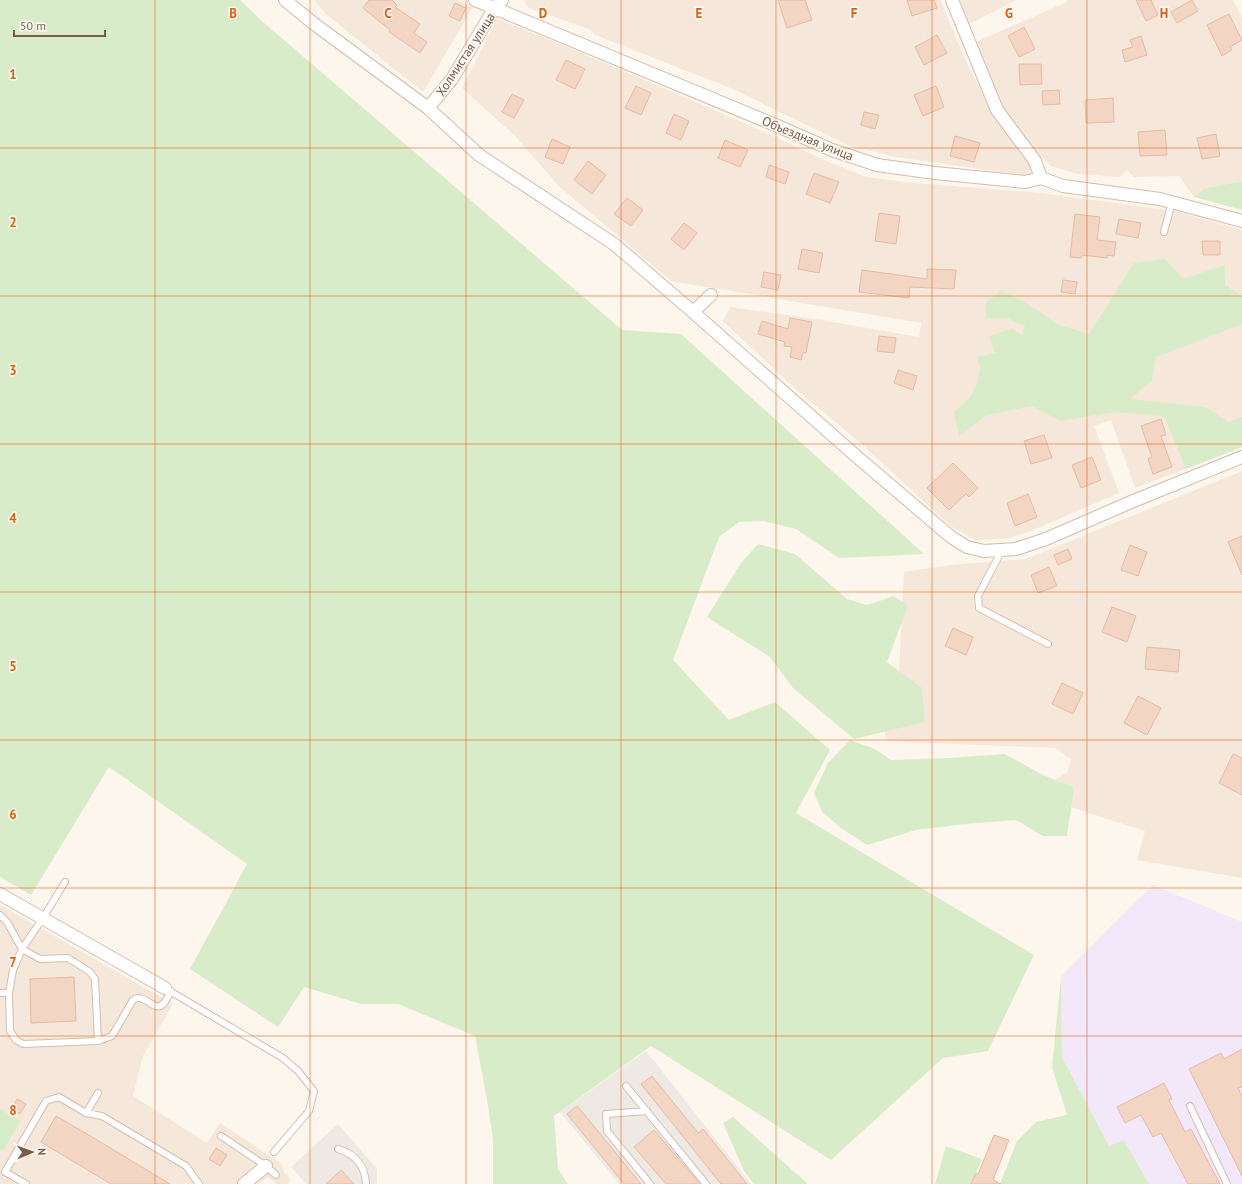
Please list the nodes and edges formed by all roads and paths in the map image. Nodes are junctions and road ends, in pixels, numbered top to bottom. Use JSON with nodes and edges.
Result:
{"nodes":[{"id":1,"x":285,"y":0,"type":"edge"},
{"id":2,"x":475,"y":0,"type":"edge"},
{"id":3,"x":952,"y":0,"type":"edge"},
{"id":4,"x":498,"y":4,"type":"edge"},
{"id":5,"x":428,"y":108,"type":"junction"},
{"id":6,"x":1041,"y":178,"type":"junction"},
{"id":7,"x":1166,"y":200,"type":"junction"},
{"id":8,"x":1242,"y":221,"type":"edge"},
{"id":9,"x":1164,"y":232,"type":"dead end"},
{"id":10,"x":711,"y":295,"type":"dead end"},
{"id":11,"x":693,"y":312,"type":"junction"},
{"id":12,"x":1242,"y":457,"type":"edge"},
{"id":13,"x":1002,"y":550,"type":"junction"},
{"id":14,"x":1048,"y":644,"type":"dead end"},
{"id":15,"x":65,"y":882,"type":"dead end"},
{"id":16,"x":0,"y":894,"type":"edge"},
{"id":17,"x":0,"y":915,"type":"edge"},
{"id":18,"x":43,"y":918,"type":"junction"},
{"id":19,"x":22,"y":949,"type":"junction"},
{"id":20,"x":168,"y":990,"type":"junction"},
{"id":21,"x":0,"y":993,"type":"edge"},
{"id":22,"x":9,"y":993,"type":"junction"},
{"id":23,"x":98,"y":1041,"type":"junction"},
{"id":24,"x":626,"y":1086,"type":"dead end"},
{"id":25,"x":98,"y":1093,"type":"dead end"},
{"id":26,"x":1190,"y":1106,"type":"dead end"},
{"id":27,"x":647,"y":1111,"type":"junction"},
{"id":28,"x":86,"y":1113,"type":"junction"},
{"id":29,"x":221,"y":1136,"type":"dead end"},
{"id":30,"x":338,"y":1149,"type":"dead end"},
{"id":31,"x":274,"y":1152,"type":"dead end"},
{"id":32,"x":266,"y":1166,"type":"junction"},
{"id":33,"x":2,"y":1170,"type":"edge"},
{"id":34,"x":276,"y":1175,"type":"dead end"},
{"id":35,"x":26,"y":1184,"type":"edge"},
{"id":36,"x":199,"y":1184,"type":"edge"},
{"id":37,"x":244,"y":1184,"type":"edge"},
{"id":38,"x":366,"y":1184,"type":"edge"},
{"id":39,"x":650,"y":1184,"type":"edge"},
{"id":40,"x":706,"y":1184,"type":"edge"},
{"id":41,"x":1227,"y":1184,"type":"edge"}],
"edges":[{"from":1,"to":5,"type":"street"},
{"from":2,"to":4,"type":"street","name":"Объездная улица"},
{"from":3,"to":6,"type":"street"},
{"from":4,"to":5,"type":"street","name":"Холмистая улица"},
{"from":4,"to":6,"type":"street","name":"Объездная улица"},
{"from":5,"to":11,"type":"street"},
{"from":6,"to":7,"type":"street"},
{"from":7,"to":8,"type":"street"},
{"from":7,"to":9,"type":"lane"},
{"from":10,"to":11,"type":"street"},
{"from":11,"to":13,"type":"street"},
{"from":12,"to":13,"type":"street"},
{"from":13,"to":14,"type":"lane"},
{"from":15,"to":18,"type":"lane"},
{"from":16,"to":18,"type":"street"},
{"from":17,"to":19,"type":"lane"},
{"from":18,"to":19,"type":"lane"},
{"from":18,"to":20,"type":"street"},
{"from":19,"to":22,"type":"lane"},
{"from":19,"to":23,"type":"lane"},
{"from":20,"to":23,"type":"lane"},
{"from":20,"to":31,"type":"lane"},
{"from":21,"to":22,"type":"lane"},
{"from":22,"to":23,"type":"lane"},
{"from":24,"to":27,"type":"lane"},
{"from":25,"to":28,"type":"lane"},
{"from":26,"to":41,"type":"lane"},
{"from":27,"to":39,"type":"lane"},
{"from":27,"to":40,"type":"lane"},
{"from":28,"to":33,"type":"lane"},
{"from":28,"to":36,"type":"lane"},
{"from":29,"to":32,"type":"lane"},
{"from":30,"to":38,"type":"lane"},
{"from":32,"to":34,"type":"lane"},
{"from":32,"to":37,"type":"street"},
{"from":33,"to":35,"type":"lane"}]}
